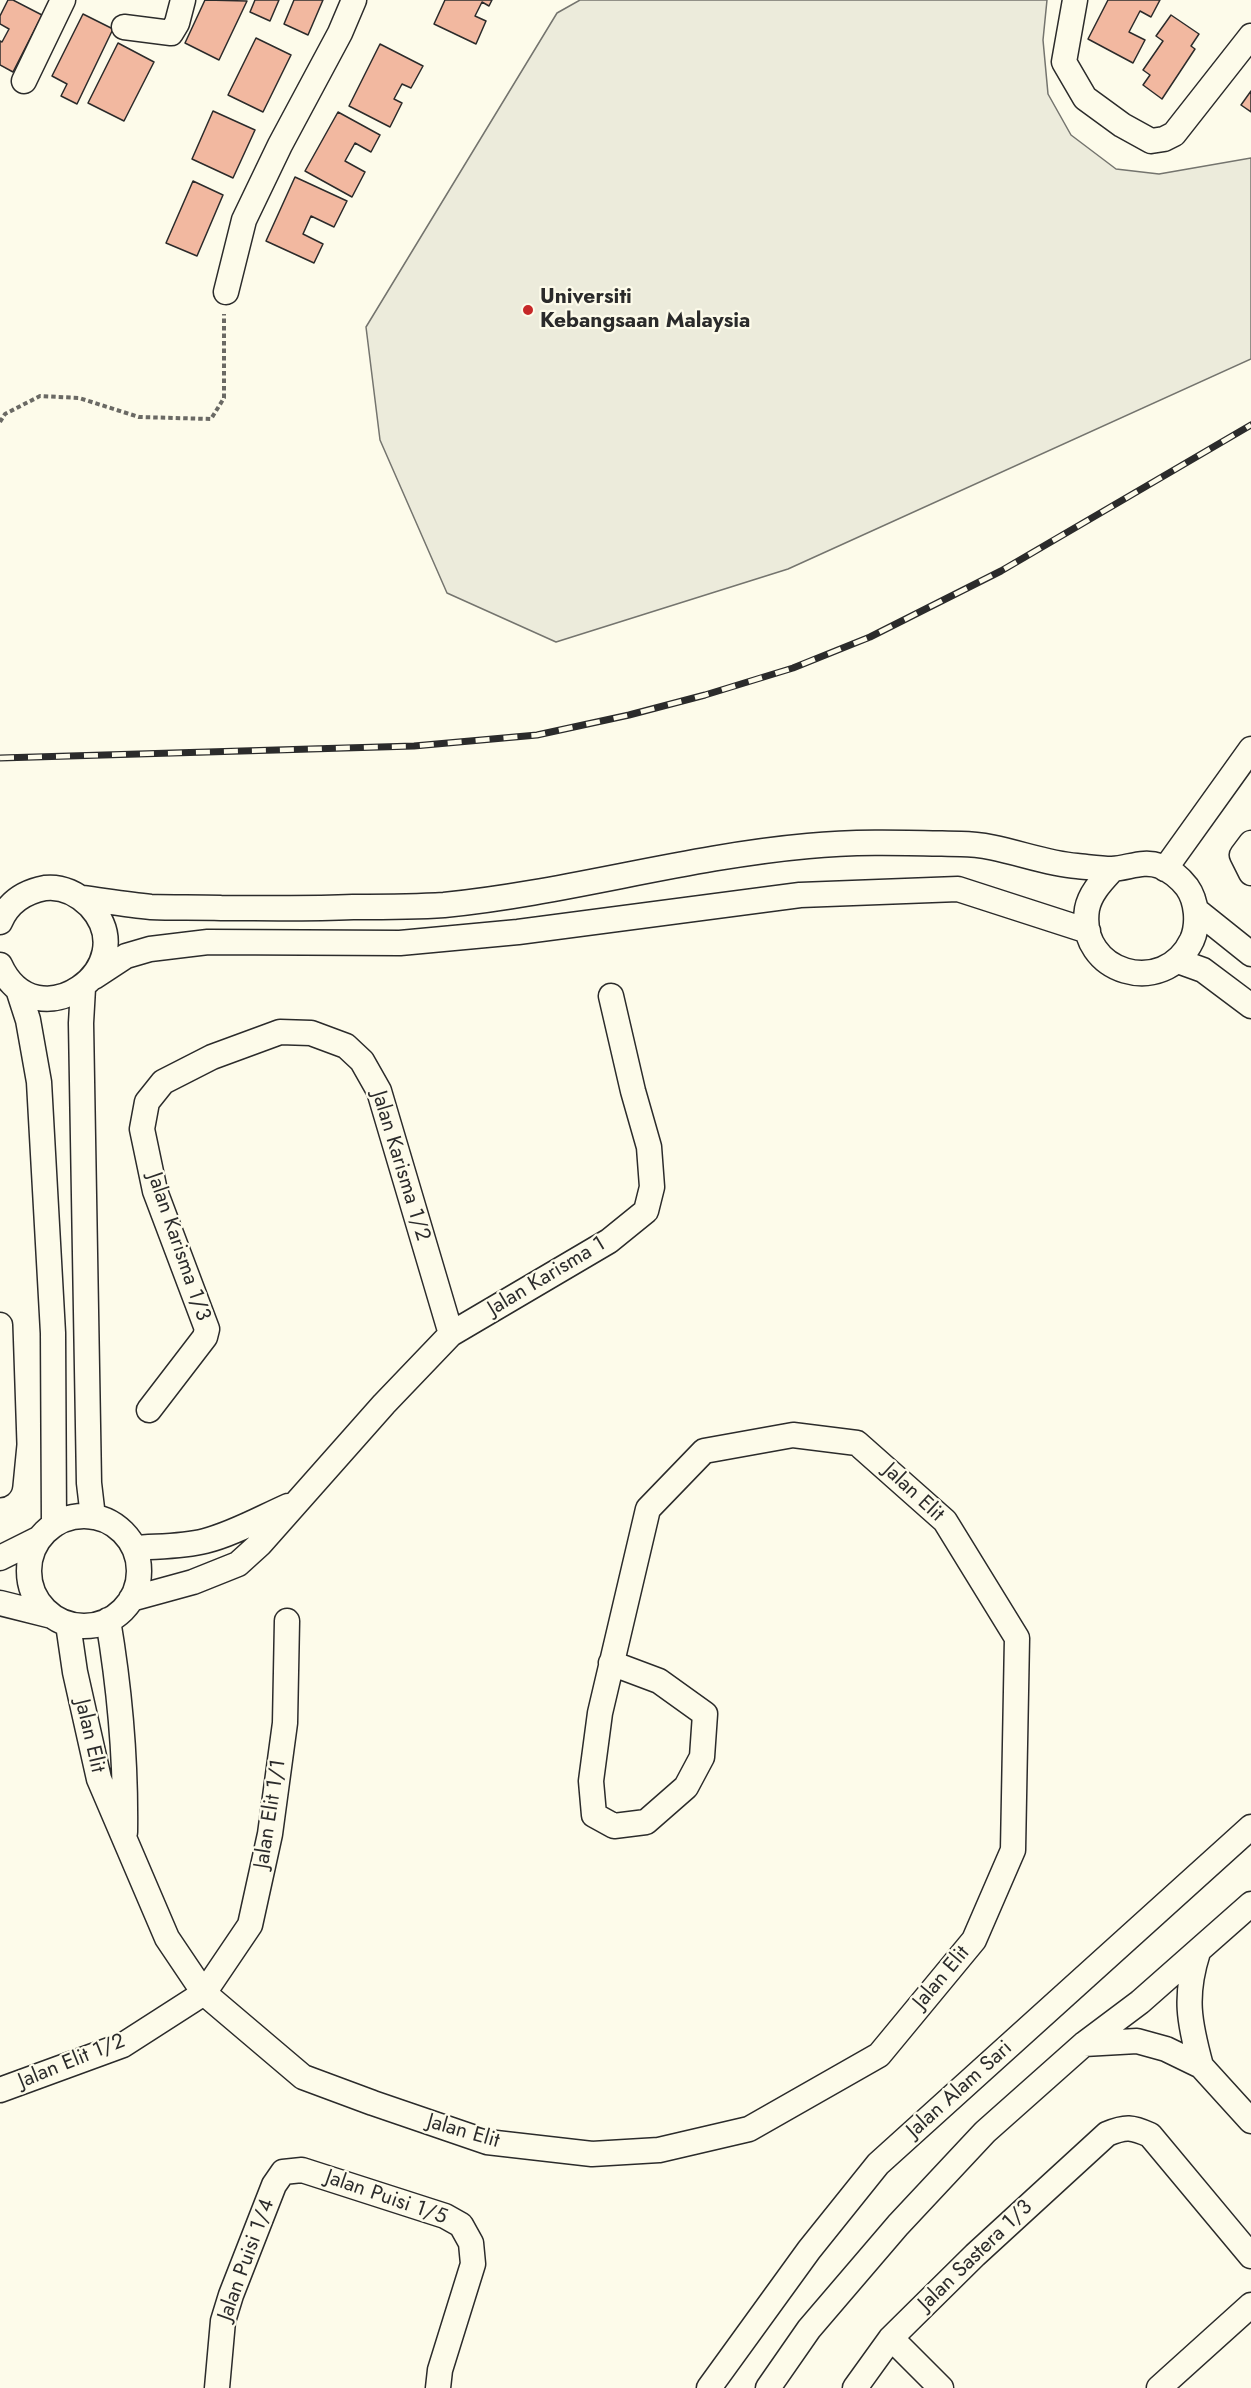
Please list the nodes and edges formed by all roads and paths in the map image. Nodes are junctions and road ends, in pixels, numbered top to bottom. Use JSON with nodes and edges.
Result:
{"nodes":[{"id":1,"x":63,"y":0,"type":"edge"},
{"id":2,"x":183,"y":0,"type":"edge"},
{"id":3,"x":354,"y":0,"type":"edge"},
{"id":4,"x":1075,"y":0,"type":"edge"},
{"id":5,"x":124,"y":27,"type":"dead end"},
{"id":6,"x":1251,"y":36,"type":"edge"},
{"id":7,"x":24,"y":81,"type":"dead end"},
{"id":8,"x":226,"y":292,"type":"joint"},
{"id":9,"x":0,"y":422,"type":"edge"},
{"id":10,"x":1251,"y":749,"type":"edge"},
{"id":11,"x":1251,"y":843,"type":"edge"},
{"id":12,"x":1113,"y":869,"type":"junction"},
{"id":13,"x":1166,"y":869,"type":"junction"},
{"id":14,"x":1251,"y":873,"type":"edge"},
{"id":15,"x":82,"y":898,"type":"junction"},
{"id":16,"x":1196,"y":910,"type":"junction"},
{"id":17,"x":1,"y":916,"type":"edge"},
{"id":18,"x":1088,"y":931,"type":"junction"},
{"id":19,"x":1251,"y":954,"type":"edge"},
{"id":20,"x":1178,"y":961,"type":"junction"},
{"id":21,"x":6,"y":975,"type":"edge"},
{"id":22,"x":88,"y":982,"type":"junction"},
{"id":23,"x":611,"y":996,"type":"dead end"},
{"id":24,"x":1251,"y":1006,"type":"edge"},
{"id":25,"x":147,"y":1102,"type":"joint"},
{"id":26,"x":0,"y":1325,"type":"edge"},
{"id":27,"x":451,"y":1334,"type":"junction"},
{"id":28,"x":149,"y":1410,"type":"dead end"},
{"id":29,"x":0,"y":1485,"type":"edge"},
{"id":30,"x":295,"y":1502,"type":"junction"},
{"id":31,"x":93,"y":1517,"type":"junction"},
{"id":32,"x":47,"y":1531,"type":"junction"},
{"id":33,"x":134,"y":1548,"type":"junction"},
{"id":34,"x":0,"y":1558,"type":"edge"},
{"id":35,"x":131,"y":1599,"type":"junction"},
{"id":36,"x":0,"y":1602,"type":"edge"},
{"id":37,"x":60,"y":1620,"type":"junction"},
{"id":38,"x":108,"y":1620,"type":"junction"},
{"id":39,"x":287,"y":1621,"type":"dead end"},
{"id":40,"x":611,"y":1663,"type":"junction"},
{"id":41,"x":1251,"y":1827,"type":"edge"},
{"id":42,"x":125,"y":1843,"type":"junction"},
{"id":43,"x":1251,"y":1904,"type":"edge"},
{"id":44,"x":1198,"y":1952,"type":"junction"},
{"id":45,"x":204,"y":1993,"type":"junction"},
{"id":46,"x":1084,"y":2044,"type":"junction"},
{"id":47,"x":1201,"y":2066,"type":"junction"},
{"id":48,"x":0,"y":2090,"type":"edge"},
{"id":49,"x":1251,"y":2121,"type":"edge"},
{"id":50,"x":284,"y":2172,"type":"joint"},
{"id":51,"x":1251,"y":2256,"type":"edge"},
{"id":52,"x":1251,"y":2305,"type":"edge"},
{"id":53,"x":891,"y":2338,"type":"junction"},
{"id":54,"x":217,"y":2388,"type":"edge"},
{"id":55,"x":438,"y":2388,"type":"edge"},
{"id":56,"x":709,"y":2388,"type":"edge"},
{"id":57,"x":768,"y":2388,"type":"edge"},
{"id":58,"x":855,"y":2388,"type":"edge"},
{"id":59,"x":941,"y":2388,"type":"edge"},
{"id":60,"x":1159,"y":2388,"type":"edge"}],
"edges":[{"from":1,"to":7,"type":"street"},
{"from":2,"to":5,"type":"street"},
{"from":3,"to":8,"type":"street"},
{"from":4,"to":6,"type":"street"},
{"from":8,"to":9,"type":"path"},
{"from":10,"to":13,"type":"street"},
{"from":11,"to":14,"type":"street"},
{"from":12,"to":13,"type":"street"},
{"from":12,"to":15,"type":"street"},
{"from":12,"to":18,"type":"street"},
{"from":13,"to":16,"type":"street"},
{"from":15,"to":17,"type":"street"},
{"from":15,"to":22,"type":"street"},
{"from":16,"to":19,"type":"street"},
{"from":16,"to":20,"type":"street"},
{"from":18,"to":20,"type":"street"},
{"from":18,"to":22,"type":"street"},
{"from":20,"to":24,"type":"street"},
{"from":21,"to":22,"type":"street"},
{"from":21,"to":32,"type":"street"},
{"from":22,"to":31,"type":"street"},
{"from":23,"to":27,"type":"street","name":"Jalan Karisma 1"},
{"from":25,"to":27,"type":"street","name":"Jalan Karisma 1/2"},
{"from":25,"to":28,"type":"street","name":"Jalan Karisma 1/3"},
{"from":26,"to":29,"type":"street"},
{"from":27,"to":30,"type":"street","name":"Jalan Karisma 1"},
{"from":30,"to":33,"type":"street","name":"Jalan Karisma 1"},
{"from":30,"to":35,"type":"street","name":"Jalan Karisma 1"},
{"from":31,"to":32,"type":"street"},
{"from":31,"to":33,"type":"street"},
{"from":32,"to":34,"type":"street"},
{"from":32,"to":37,"type":"street"},
{"from":33,"to":35,"type":"street"},
{"from":35,"to":38,"type":"street"},
{"from":36,"to":37,"type":"street"},
{"from":37,"to":38,"type":"street"},
{"from":37,"to":42,"type":"street","name":"Jalan Elit"},
{"from":38,"to":42,"type":"street","name":"Jalan Elit"},
{"from":39,"to":45,"type":"street","name":"Jalan Elit 1/1"},
{"from":40,"to":40,"type":"street","name":"Jalan Elit"},
{"from":40,"to":45,"type":"street","name":"Jalan Elit"},
{"from":41,"to":56,"type":"street","name":"Jalan Alam Sari"},
{"from":42,"to":45,"type":"street","name":"Jalan Elit"},
{"from":43,"to":44,"type":"street"},
{"from":44,"to":46,"type":"street"},
{"from":44,"to":47,"type":"street"},
{"from":45,"to":48,"type":"street","name":"Jalan Elit 1/2"},
{"from":46,"to":47,"type":"street"},
{"from":46,"to":57,"type":"street"},
{"from":47,"to":49,"type":"street"},
{"from":50,"to":54,"type":"street","name":"Jalan Puisi 1/4"},
{"from":50,"to":55,"type":"street","name":"Jalan Puisi 1/5"},
{"from":51,"to":53,"type":"street","name":"Jalan Sastera 1/3"},
{"from":52,"to":60,"type":"street"},
{"from":53,"to":58,"type":"street","name":"Jalan Sastera 1/3"},
{"from":53,"to":59,"type":"street"}]}
